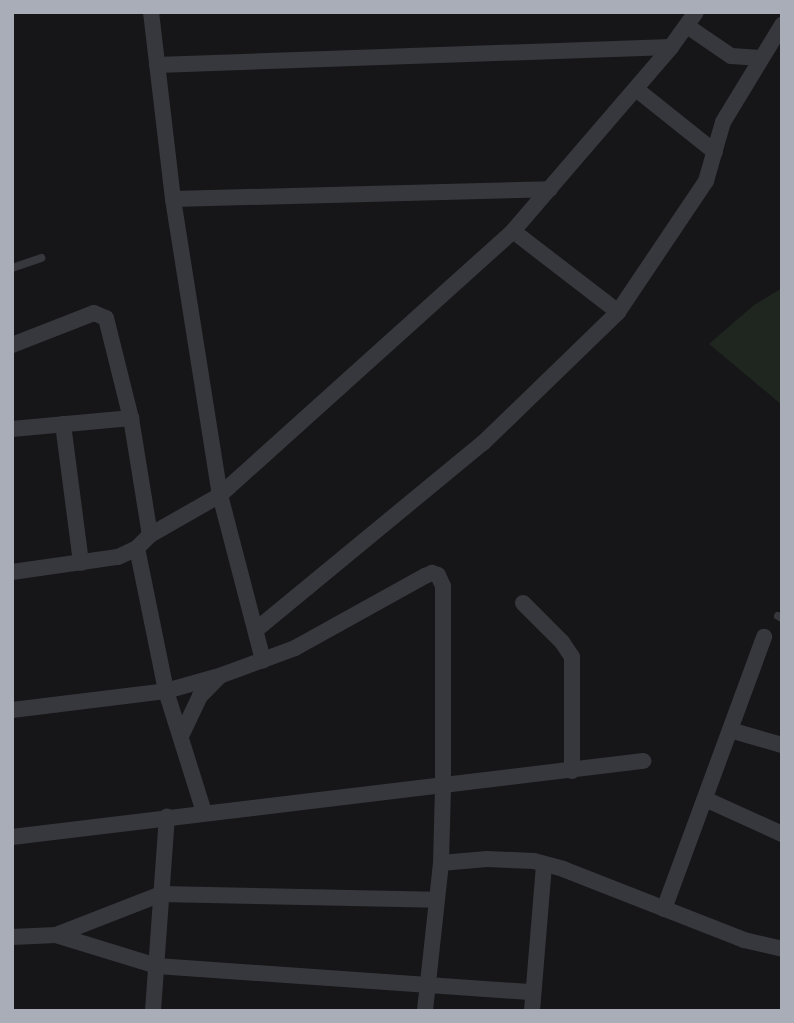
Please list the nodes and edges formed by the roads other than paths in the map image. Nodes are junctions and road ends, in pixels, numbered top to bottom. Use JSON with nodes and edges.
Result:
{"nodes":[{"id":1,"x":151,"y":12,"type":"edge"},
{"id":2,"x":692,"y":19,"type":"edge"},
{"id":3,"x":782,"y":25,"type":"edge"},
{"id":4,"x":671,"y":47,"type":"junction"},
{"id":5,"x":761,"y":58,"type":"junction"},
{"id":6,"x":158,"y":65,"type":"junction"},
{"id":7,"x":636,"y":89,"type":"junction"},
{"id":8,"x":715,"y":152,"type":"junction"},
{"id":9,"x":550,"y":189,"type":"junction"},
{"id":10,"x":173,"y":199,"type":"junction"},
{"id":11,"x":513,"y":232,"type":"junction"},
{"id":12,"x":41,"y":258,"type":"dead end"},
{"id":13,"x":12,"y":268,"type":"edge"},
{"id":14,"x":618,"y":312,"type":"junction"},
{"id":15,"x":12,"y":345,"type":"edge"},
{"id":16,"x":131,"y":418,"type":"junction"},
{"id":17,"x":63,"y":424,"type":"junction"},
{"id":18,"x":12,"y":429,"type":"edge"},
{"id":19,"x":220,"y":495,"type":"junction"},
{"id":20,"x":150,"y":535,"type":"junction"},
{"id":21,"x":136,"y":548,"type":"junction"},
{"id":22,"x":81,"y":563,"type":"junction"},
{"id":23,"x":12,"y":572,"type":"edge"},
{"id":24,"x":523,"y":603,"type":"dead end"},
{"id":25,"x":257,"y":629,"type":"junction"},
{"id":26,"x":764,"y":637,"type":"dead end"},
{"id":27,"x":264,"y":660,"type":"junction"},
{"id":28,"x":222,"y":675,"type":"junction"},
{"id":29,"x":166,"y":691,"type":"junction"},
{"id":30,"x":12,"y":710,"type":"edge"},
{"id":31,"x":730,"y":730,"type":"junction"},
{"id":32,"x":181,"y":736,"type":"junction"},
{"id":33,"x":782,"y":745,"type":"edge"},
{"id":34,"x":643,"y":761,"type":"dead end"},
{"id":35,"x":572,"y":771,"type":"junction"},
{"id":36,"x":443,"y":787,"type":"junction"},
{"id":37,"x":705,"y":799,"type":"junction"},
{"id":38,"x":204,"y":812,"type":"junction"},
{"id":39,"x":167,"y":817,"type":"junction"},
{"id":40,"x":782,"y":834,"type":"edge"},
{"id":41,"x":12,"y":837,"type":"edge"},
{"id":42,"x":441,"y":863,"type":"junction"},
{"id":43,"x":544,"y":864,"type":"junction"},
{"id":44,"x":161,"y":894,"type":"junction"},
{"id":45,"x":436,"y":900,"type":"junction"},
{"id":46,"x":664,"y":909,"type":"junction"},
{"id":47,"x":56,"y":935,"type":"junction"},
{"id":48,"x":12,"y":937,"type":"edge"},
{"id":49,"x":782,"y":948,"type":"edge"},
{"id":50,"x":157,"y":966,"type":"junction"},
{"id":51,"x":428,"y":983,"type":"junction"},
{"id":52,"x":533,"y":992,"type":"junction"},
{"id":53,"x":153,"y":1011,"type":"edge"},
{"id":54,"x":425,"y":1011,"type":"edge"},
{"id":55,"x":532,"y":1011,"type":"edge"}],
"edges":[{"from":1,"to":6,"type":"street"},
{"from":2,"to":4,"type":"street"},
{"from":2,"to":5,"type":"street"},
{"from":3,"to":5,"type":"street"},
{"from":4,"to":6,"type":"street"},
{"from":4,"to":7,"type":"street"},
{"from":5,"to":8,"type":"street"},
{"from":6,"to":10,"type":"street"},
{"from":7,"to":8,"type":"street"},
{"from":7,"to":9,"type":"street"},
{"from":8,"to":14,"type":"street"},
{"from":9,"to":10,"type":"street"},
{"from":9,"to":11,"type":"street"},
{"from":10,"to":19,"type":"street"},
{"from":11,"to":14,"type":"street"},
{"from":11,"to":19,"type":"street"},
{"from":12,"to":13,"type":"lane"},
{"from":14,"to":25,"type":"street"},
{"from":15,"to":16,"type":"street"},
{"from":16,"to":17,"type":"street"},
{"from":16,"to":20,"type":"street"},
{"from":17,"to":18,"type":"street"},
{"from":17,"to":22,"type":"street"},
{"from":19,"to":20,"type":"street"},
{"from":19,"to":25,"type":"street"},
{"from":20,"to":21,"type":"street"},
{"from":21,"to":22,"type":"street"},
{"from":21,"to":29,"type":"street"},
{"from":22,"to":23,"type":"street"},
{"from":24,"to":35,"type":"street"},
{"from":25,"to":27,"type":"street"},
{"from":26,"to":31,"type":"street"},
{"from":27,"to":28,"type":"street"},
{"from":27,"to":36,"type":"street"},
{"from":28,"to":29,"type":"street"},
{"from":28,"to":32,"type":"street"},
{"from":29,"to":30,"type":"street"},
{"from":29,"to":32,"type":"street"},
{"from":31,"to":33,"type":"street"},
{"from":31,"to":37,"type":"street"},
{"from":32,"to":38,"type":"street"},
{"from":34,"to":35,"type":"street"},
{"from":35,"to":36,"type":"street"},
{"from":36,"to":38,"type":"street"},
{"from":36,"to":42,"type":"street"},
{"from":37,"to":40,"type":"street"},
{"from":37,"to":46,"type":"street"},
{"from":38,"to":39,"type":"street"},
{"from":39,"to":41,"type":"street"},
{"from":39,"to":44,"type":"street"},
{"from":42,"to":43,"type":"street"},
{"from":42,"to":45,"type":"street"},
{"from":43,"to":46,"type":"street"},
{"from":43,"to":52,"type":"street"},
{"from":44,"to":45,"type":"street"},
{"from":44,"to":47,"type":"street"},
{"from":44,"to":50,"type":"street"},
{"from":45,"to":51,"type":"street"},
{"from":46,"to":49,"type":"street"},
{"from":47,"to":48,"type":"street"},
{"from":47,"to":50,"type":"street"},
{"from":50,"to":51,"type":"street"},
{"from":50,"to":53,"type":"street"},
{"from":51,"to":52,"type":"street"},
{"from":51,"to":54,"type":"street"},
{"from":52,"to":55,"type":"street"}]}
